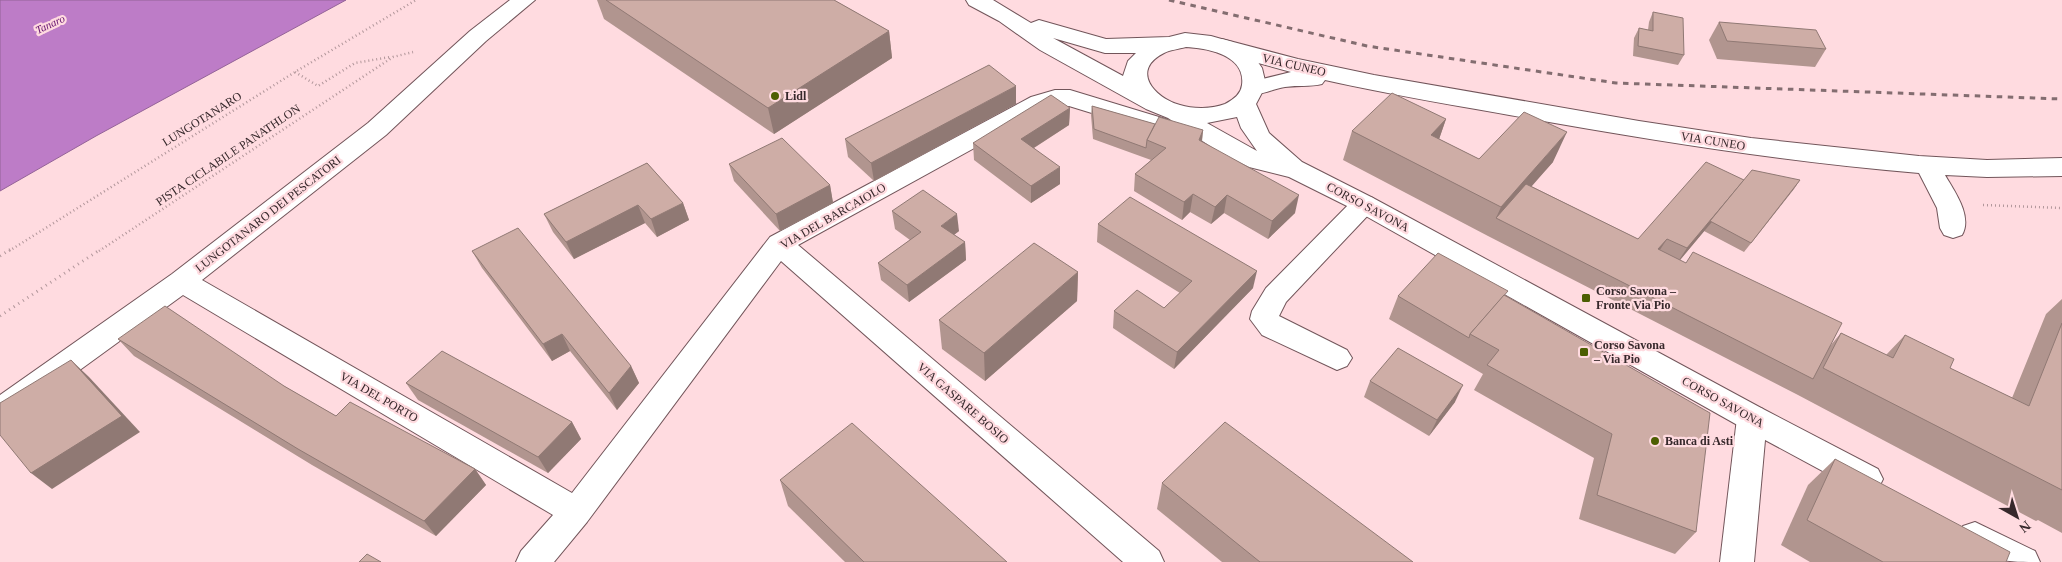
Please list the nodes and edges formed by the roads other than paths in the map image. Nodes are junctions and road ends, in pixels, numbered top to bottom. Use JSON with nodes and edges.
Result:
{"nodes":[{"id":1,"x":524,"y":0,"type":"edge"},
{"id":2,"x":977,"y":0,"type":"edge"},
{"id":3,"x":1007,"y":16,"type":"junction"},
{"id":4,"x":1167,"y":43,"type":"junction"},
{"id":5,"x":1222,"y":46,"type":"junction"},
{"id":6,"x":1368,"y":82,"type":"junction"},
{"id":7,"x":1249,"y":96,"type":"junction"},
{"id":8,"x":1148,"y":99,"type":"junction"},
{"id":9,"x":1176,"y":113,"type":"junction"},
{"id":10,"x":1228,"y":148,"type":"junction"},
{"id":11,"x":1926,"y":165,"type":"junction"},
{"id":12,"x":2062,"y":167,"type":"edge"},
{"id":13,"x":1293,"y":168,"type":"junction"},
{"id":14,"x":1364,"y":204,"type":"junction"},
{"id":15,"x":1950,"y":216,"type":"road end"},
{"id":16,"x":779,"y":244,"type":"junction"},
{"id":17,"x":182,"y":282,"type":"junction"},
{"id":18,"x":1337,"y":358,"type":"dead end"},
{"id":19,"x":0,"y":411,"type":"edge"},
{"id":20,"x":1752,"y":418,"type":"junction"},
{"id":21,"x":1887,"y":489,"type":"edge"},
{"id":22,"x":576,"y":512,"type":"junction"},
{"id":23,"x":1955,"y":526,"type":"edge"},
{"id":24,"x":533,"y":562,"type":"edge"},
{"id":25,"x":1147,"y":562,"type":"edge"},
{"id":26,"x":1737,"y":562,"type":"edge"},
{"id":27,"x":2023,"y":562,"type":"edge"}],
"edges":[{"from":1,"to":17,"type":"street","name":"LUNGOTANARO DEI PESCATORI"},
{"from":2,"to":3,"type":"street","name":"CORSO SAVONA"},
{"from":3,"to":4,"type":"street","name":"CORSO SAVONA"},
{"from":3,"to":8,"type":"street","name":"CORSO SAVONA"},
{"from":4,"to":5,"type":"street","name":"CORSO SAVONA"},
{"from":4,"to":8,"type":"street","name":"CORSO SAVONA"},
{"from":5,"to":6,"type":"street","name":"VIA CUNEO"},
{"from":5,"to":7,"type":"street","name":"CORSO SAVONA"},
{"from":6,"to":7,"type":"street","name":"VIA CUNEO"},
{"from":6,"to":11,"type":"street","name":"VIA CUNEO"},
{"from":7,"to":9,"type":"street","name":"CORSO SAVONA"},
{"from":7,"to":13,"type":"street","name":"CORSO SAVONA"},
{"from":8,"to":9,"type":"street","name":"CORSO SAVONA"},
{"from":9,"to":10,"type":"street","name":"CORSO SAVONA"},
{"from":10,"to":13,"type":"street","name":"CORSO SAVONA"},
{"from":10,"to":16,"type":"street","name":"VIA DEL BARCAIOLO"},
{"from":11,"to":12,"type":"street","name":"VIA CUNEO"},
{"from":11,"to":15,"type":"street"},
{"from":13,"to":14,"type":"street","name":"CORSO SAVONA"},
{"from":14,"to":18,"type":"street"},
{"from":14,"to":20,"type":"street","name":"CORSO SAVONA"},
{"from":16,"to":22,"type":"street","name":"VIA DEL BARCAIOLO"},
{"from":16,"to":25,"type":"street","name":"VIA GASPARE BOSIO"},
{"from":17,"to":19,"type":"street","name":"LUNGOTANARO DEI PESCATORI"},
{"from":17,"to":22,"type":"street","name":"VIA DEL PORTO"},
{"from":20,"to":21,"type":"street","name":"CORSO SAVONA"},
{"from":20,"to":26,"type":"street"},
{"from":22,"to":24,"type":"street","name":"VIA DEL BARCAIOLO"},
{"from":23,"to":27,"type":"street"}]}
